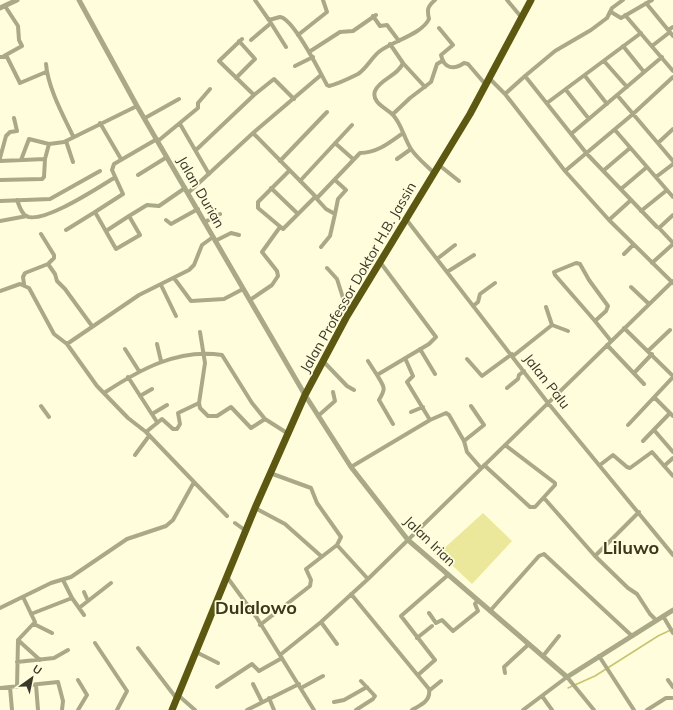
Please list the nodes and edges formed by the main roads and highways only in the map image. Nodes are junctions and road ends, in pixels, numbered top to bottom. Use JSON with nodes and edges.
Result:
{"nodes":[{"id":1,"x":531,"y":0,"type":"edge"},
{"id":2,"x":172,"y":710,"type":"edge"}],
"edges":[{"from":1,"to":2,"type":"highway","name":"Jalan Professor Doktor H.B. Jassin"}]}
